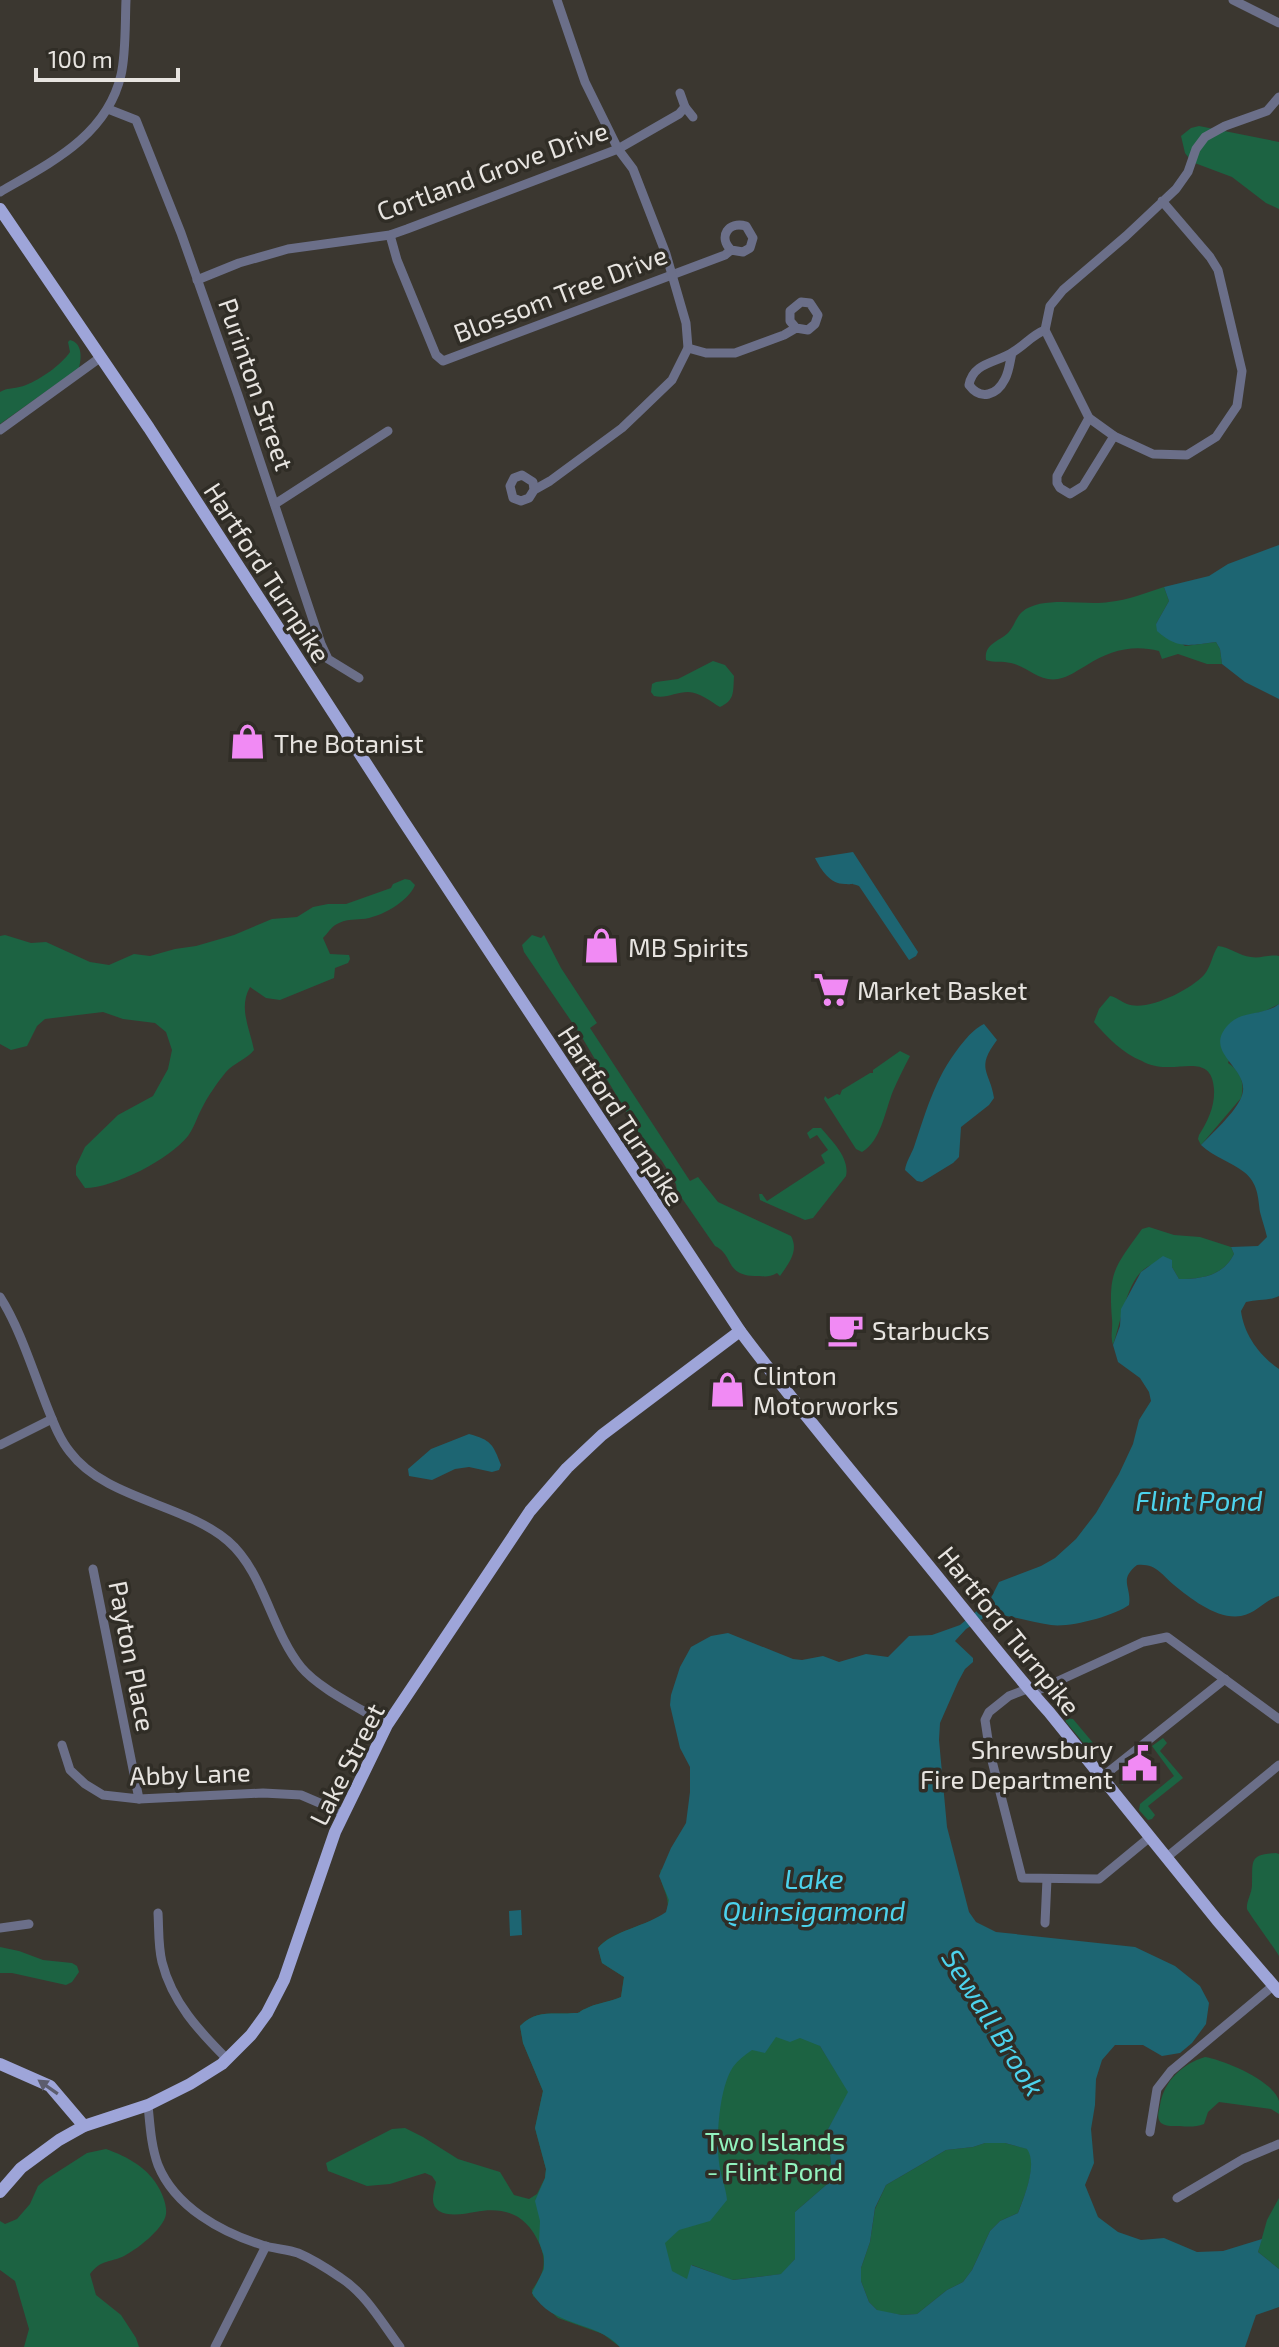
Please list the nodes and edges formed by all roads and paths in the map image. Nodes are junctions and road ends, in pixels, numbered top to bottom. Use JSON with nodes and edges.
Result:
{"nodes":[{"id":1,"x":126,"y":0,"type":"edge"},
{"id":2,"x":557,"y":0,"type":"edge"},
{"id":3,"x":1233,"y":0,"type":"edge"},
{"id":4,"x":1279,"y":23,"type":"edge"},
{"id":5,"x":680,"y":93,"type":"dead end"},
{"id":6,"x":1279,"y":97,"type":"edge"},
{"id":7,"x":685,"y":107,"type":"junction"},
{"id":8,"x":108,"y":109,"type":"junction"},
{"id":9,"x":693,"y":117,"type":"dead end"},
{"id":10,"x":618,"y":149,"type":"junction"},
{"id":11,"x":0,"y":192,"type":"edge"},
{"id":12,"x":1162,"y":201,"type":"junction"},
{"id":13,"x":0,"y":209,"type":"edge"},
{"id":14,"x":390,"y":235,"type":"junction"},
{"id":15,"x":731,"y":250,"type":"dead end"},
{"id":16,"x":672,"y":275,"type":"junction"},
{"id":17,"x":197,"y":280,"type":"junction"},
{"id":18,"x":796,"y":328,"type":"dead end"},
{"id":19,"x":1045,"y":330,"type":"junction"},
{"id":20,"x":688,"y":348,"type":"junction"},
{"id":21,"x":1012,"y":353,"type":"junction"},
{"id":22,"x":101,"y":357,"type":"junction"},
{"id":23,"x":1089,"y":418,"type":"junction"},
{"id":24,"x":0,"y":430,"type":"edge"},
{"id":25,"x":388,"y":431,"type":"dead end"},
{"id":26,"x":1114,"y":436,"type":"junction"},
{"id":27,"x":534,"y":490,"type":"dead end"},
{"id":28,"x":275,"y":504,"type":"junction"},
{"id":29,"x":359,"y":678,"type":"dead end"},
{"id":30,"x":0,"y":1297,"type":"edge"},
{"id":31,"x":740,"y":1331,"type":"junction"},
{"id":32,"x":52,"y":1419,"type":"junction"},
{"id":33,"x":0,"y":1445,"type":"edge"},
{"id":34,"x":93,"y":1569,"type":"dead end"},
{"id":35,"x":1225,"y":1679,"type":"junction"},
{"id":36,"x":1030,"y":1691,"type":"junction"},
{"id":37,"x":1279,"y":1719,"type":"edge"},
{"id":38,"x":387,"y":1725,"type":"junction"},
{"id":39,"x":62,"y":1745,"type":"dead end"},
{"id":40,"x":1279,"y":1765,"type":"edge"},
{"id":41,"x":1102,"y":1777,"type":"junction"},
{"id":42,"x":139,"y":1799,"type":"junction"},
{"id":43,"x":343,"y":1813,"type":"junction"},
{"id":44,"x":1150,"y":1837,"type":"junction"},
{"id":45,"x":1167,"y":1857,"type":"junction"},
{"id":46,"x":1047,"y":1879,"type":"junction"},
{"id":47,"x":158,"y":1913,"type":"dead end"},
{"id":48,"x":1045,"y":1923,"type":"dead end"},
{"id":49,"x":29,"y":1924,"type":"dead end"},
{"id":50,"x":0,"y":1928,"type":"edge"},
{"id":51,"x":1276,"y":1989,"type":"edge"},
{"id":52,"x":227,"y":2059,"type":"junction"},
{"id":53,"x":0,"y":2064,"type":"edge"},
{"id":54,"x":148,"y":2105,"type":"junction"},
{"id":55,"x":84,"y":2126,"type":"junction"},
{"id":56,"x":1150,"y":2132,"type":"dead end"},
{"id":57,"x":1279,"y":2144,"type":"edge"},
{"id":58,"x":0,"y":2192,"type":"edge"},
{"id":59,"x":1177,"y":2198,"type":"dead end"},
{"id":60,"x":266,"y":2246,"type":"junction"},
{"id":61,"x":215,"y":2347,"type":"edge"},
{"id":62,"x":400,"y":2347,"type":"edge"}],
"edges":[{"from":1,"to":8,"type":"street"},
{"from":2,"to":10,"type":"street"},
{"from":3,"to":4,"type":"street"},
{"from":5,"to":7,"type":"street"},
{"from":6,"to":12,"type":"street"},
{"from":7,"to":9,"type":"street"},
{"from":7,"to":10,"type":"street","name":"Cortland Grove Drive"},
{"from":8,"to":11,"type":"street"},
{"from":8,"to":17,"type":"street","name":"Purinton Street"},
{"from":10,"to":14,"type":"street","name":"Cortland Grove Drive"},
{"from":10,"to":16,"type":"street"},
{"from":12,"to":19,"type":"street"},
{"from":12,"to":26,"type":"street"},
{"from":13,"to":22,"type":"main road","name":"Hartford Turnpike"},
{"from":14,"to":16,"type":"street","name":"Blossom Tree Drive"},
{"from":14,"to":17,"type":"street","name":"Cortland Grove Drive"},
{"from":15,"to":16,"type":"street","name":"Blossom Tree Drive"},
{"from":16,"to":20,"type":"street"},
{"from":17,"to":28,"type":"street","name":"Purinton Street"},
{"from":18,"to":20,"type":"street"},
{"from":19,"to":21,"type":"street"},
{"from":19,"to":23,"type":"street"},
{"from":20,"to":27,"type":"street"},
{"from":21,"to":21,"type":"street"},
{"from":22,"to":24,"type":"street"},
{"from":22,"to":31,"type":"main road","name":"Hartford Turnpike"},
{"from":23,"to":26,"type":"street"},
{"from":23,"to":26,"type":"street"},
{"from":25,"to":28,"type":"street"},
{"from":28,"to":29,"type":"street","name":"Purinton Street"},
{"from":30,"to":32,"type":"street"},
{"from":31,"to":36,"type":"main road","name":"Hartford Turnpike"},
{"from":31,"to":38,"type":"main road","name":"Lake Street"},
{"from":32,"to":33,"type":"street"},
{"from":32,"to":38,"type":"street"},
{"from":34,"to":42,"type":"street","name":"Payton Place"},
{"from":35,"to":36,"type":"street"},
{"from":35,"to":37,"type":"street"},
{"from":35,"to":41,"type":"street"},
{"from":36,"to":41,"type":"main road","name":"Hartford Turnpike"},
{"from":36,"to":46,"type":"street"},
{"from":38,"to":43,"type":"main road","name":"Lake Street"},
{"from":39,"to":42,"type":"street","name":"Abby Lane"},
{"from":40,"to":45,"type":"street"},
{"from":41,"to":44,"type":"main road","name":"Hartford Turnpike"},
{"from":42,"to":43,"type":"street","name":"Abby Lane"},
{"from":43,"to":52,"type":"main road","name":"Lake Street"},
{"from":44,"to":45,"type":"main road","name":"Hartford Turnpike"},
{"from":44,"to":46,"type":"street"},
{"from":45,"to":51,"type":"main road","name":"Hartford Turnpike"},
{"from":46,"to":48,"type":"street"},
{"from":47,"to":52,"type":"street"},
{"from":49,"to":50,"type":"street"},
{"from":51,"to":56,"type":"street"},
{"from":52,"to":54,"type":"main road","name":"Lake Street"},
{"from":55,"to":53,"type":"main road","one_way":true},
{"from":54,"to":55,"type":"main road","name":"Lake Street"},
{"from":54,"to":60,"type":"street"},
{"from":55,"to":58,"type":"main road","name":"Lake Street"},
{"from":57,"to":59,"type":"street"},
{"from":60,"to":61,"type":"street"},
{"from":60,"to":62,"type":"street"}]}
